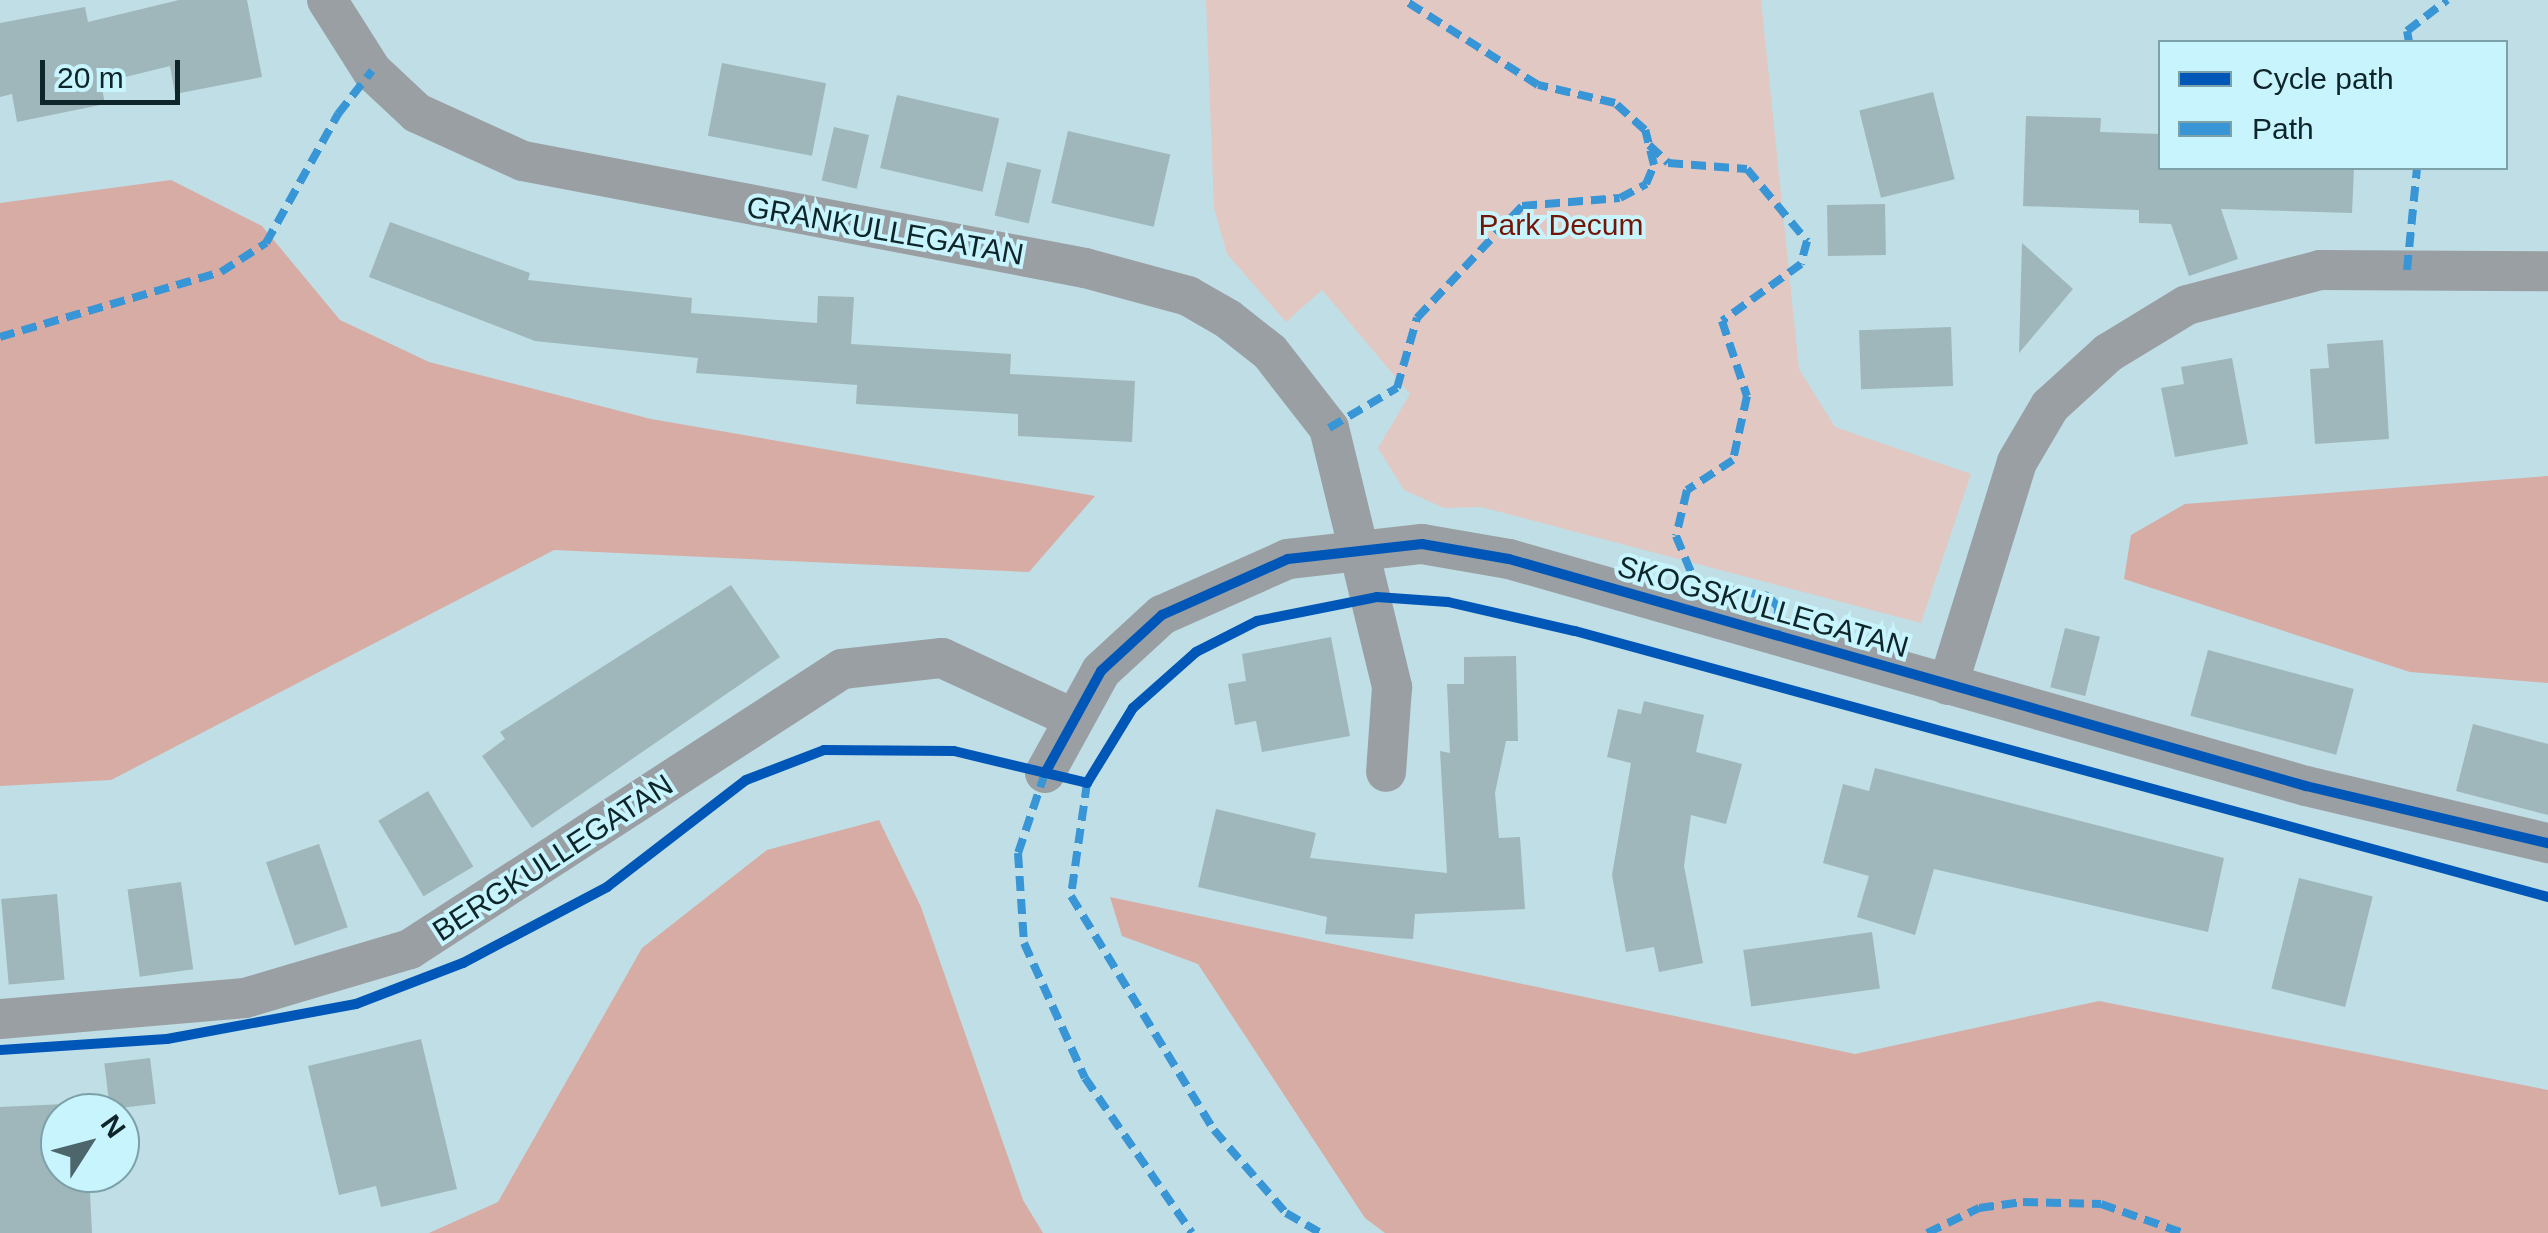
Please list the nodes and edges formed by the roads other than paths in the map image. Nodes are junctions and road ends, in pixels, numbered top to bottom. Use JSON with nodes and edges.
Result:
{"nodes":[{"id":1,"x":327,"y":0,"type":"edge"},
{"id":2,"x":2548,"y":270,"type":"edge"},
{"id":3,"x":1365,"y":547,"type":"junction"},
{"id":4,"x":1948,"y":685,"type":"junction"},
{"id":5,"x":1070,"y":717,"type":"junction"},
{"id":6,"x":1386,"y":772,"type":"dead end"},
{"id":7,"x":1046,"y":773,"type":"dead end"},
{"id":8,"x":2548,"y":843,"type":"edge"},
{"id":9,"x":0,"y":1020,"type":"edge"}],
"edges":[{"from":1,"to":3,"type":"street","name":"GRANKULLEGATAN"},
{"from":2,"to":4,"type":"street"},
{"from":3,"to":4,"type":"street","name":"SKOGSKULLEGATAN"},
{"from":3,"to":5,"type":"street","name":"SKOGSKULLEGATAN"},
{"from":3,"to":6,"type":"street"},
{"from":4,"to":8,"type":"street","name":"SKOGSKULLEGATAN"},
{"from":5,"to":7,"type":"street","name":"SKOGSKULLEGATAN"},
{"from":5,"to":9,"type":"street","name":"BERGKULLEGATAN"}]}
